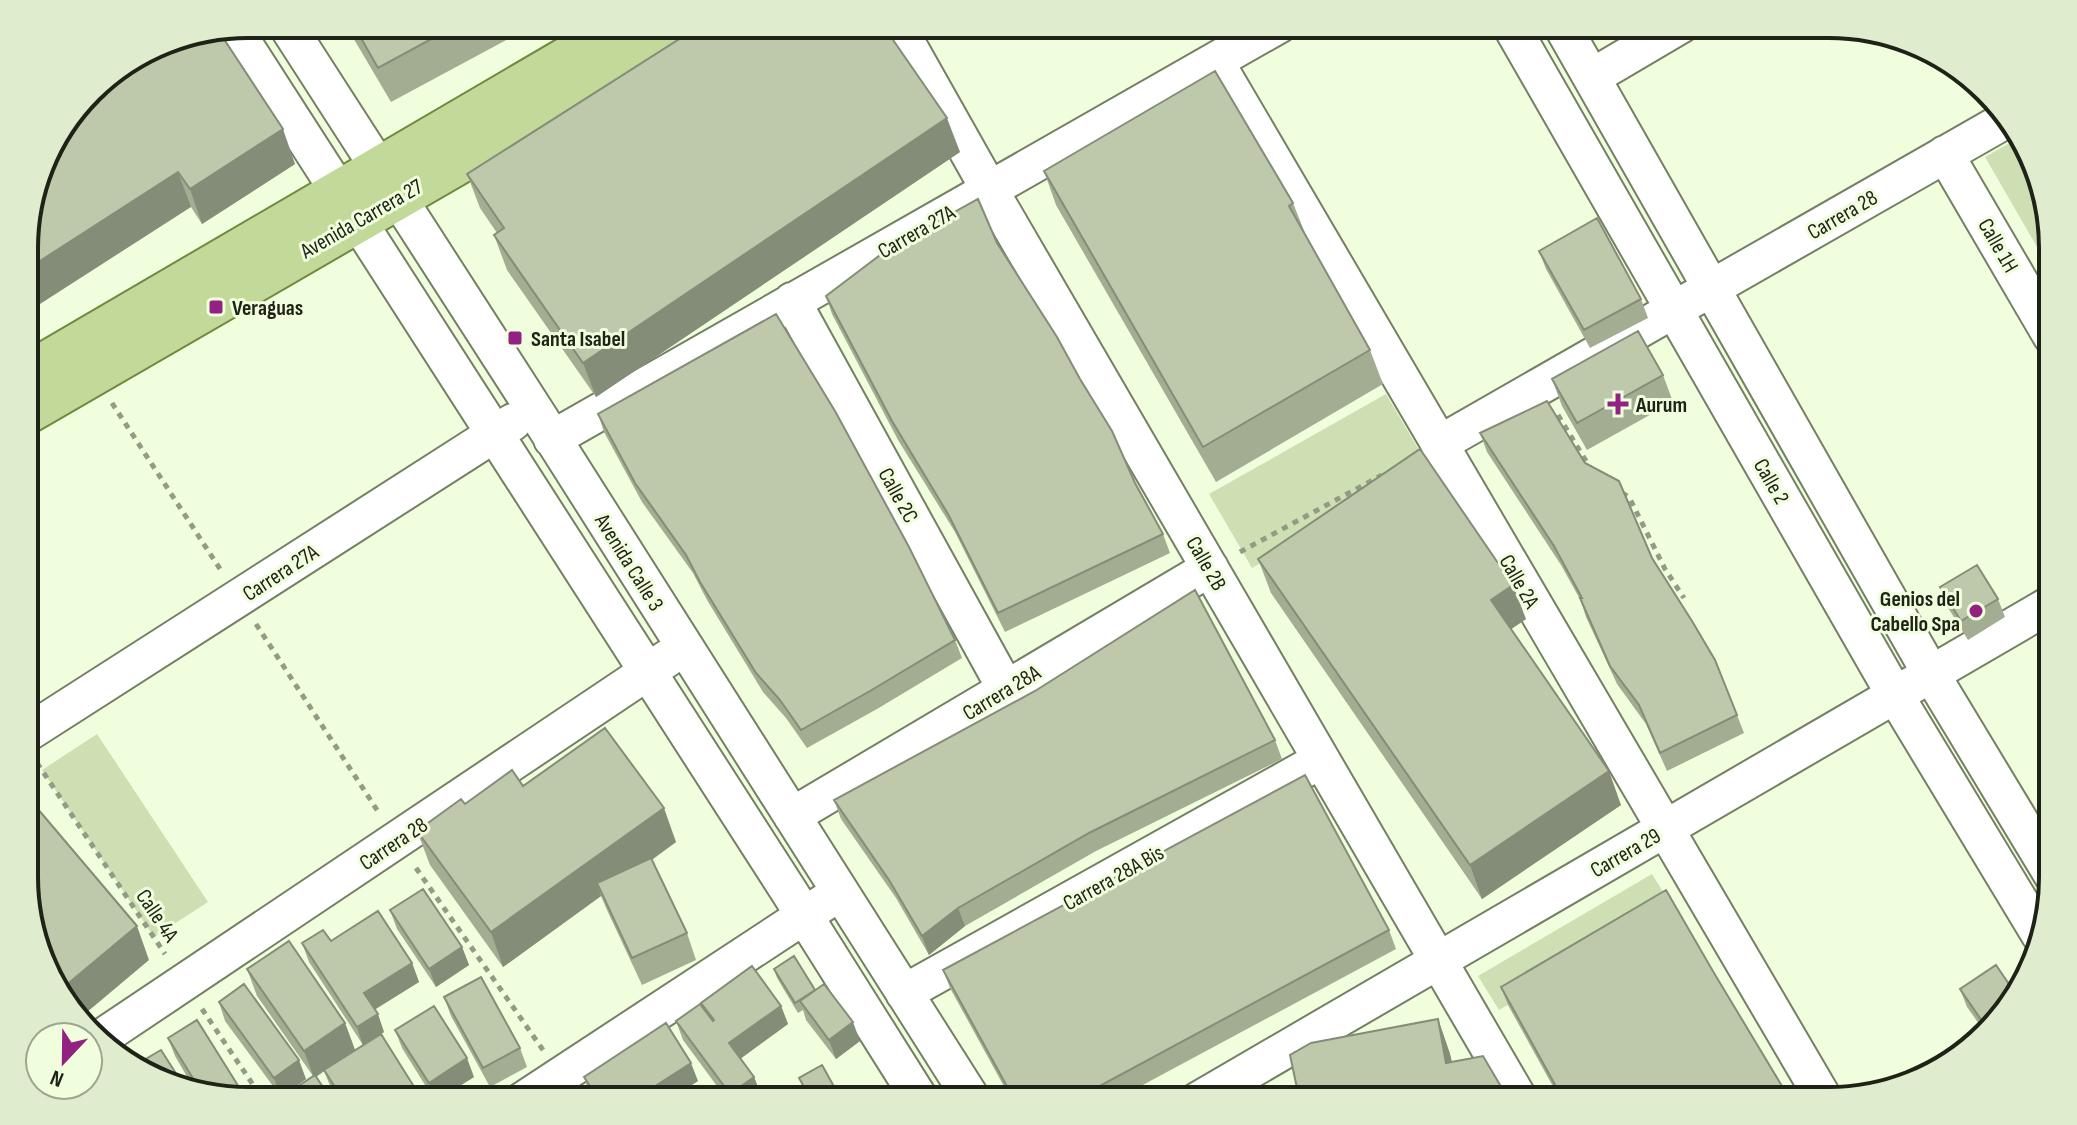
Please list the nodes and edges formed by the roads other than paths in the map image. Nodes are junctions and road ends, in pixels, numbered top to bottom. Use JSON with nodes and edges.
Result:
{"nodes":[{"id":1,"x":240,"y":38,"type":"edge"},
{"id":2,"x":295,"y":38,"type":"edge"},
{"id":3,"x":607,"y":38,"type":"edge"},
{"id":4,"x":669,"y":38,"type":"edge"},
{"id":5,"x":904,"y":38,"type":"edge"},
{"id":6,"x":1255,"y":38,"type":"edge"},
{"id":7,"x":1518,"y":38,"type":"edge"},
{"id":8,"x":1569,"y":38,"type":"edge"},
{"id":9,"x":1658,"y":38,"type":"edge"},
{"id":10,"x":1215,"y":61,"type":"junction"},
{"id":11,"x":1592,"y":77,"type":"junction"},
{"id":12,"x":1999,"y":124,"type":"edge"},
{"id":13,"x":1945,"y":154,"type":"junction"},
{"id":14,"x":388,"y":183,"type":"junction"},
{"id":15,"x":989,"y":189,"type":"junction"},
{"id":16,"x":348,"y":206,"type":"junction"},
{"id":17,"x":1712,"y":288,"type":"junction"},
{"id":18,"x":792,"y":301,"type":"junction"},
{"id":19,"x":1674,"y":309,"type":"junction"},
{"id":20,"x":2039,"y":315,"type":"edge"},
{"id":21,"x":38,"y":370,"type":"edge"},
{"id":22,"x":38,"y":405,"type":"edge"},
{"id":23,"x":543,"y":424,"type":"junction"},
{"id":24,"x":495,"y":434,"type":"junction"},
{"id":25,"x":1439,"y":444,"type":"junction"},
{"id":26,"x":1210,"y":568,"type":"junction"},
{"id":27,"x":2039,"y":611,"type":"edge"},
{"id":28,"x":684,"y":647,"type":"junction"},
{"id":29,"x":648,"y":672,"type":"junction"},
{"id":30,"x":1931,"y":674,"type":"junction"},
{"id":31,"x":1006,"y":689,"type":"junction"},
{"id":32,"x":1895,"y":695,"type":"junction"},
{"id":33,"x":38,"y":740,"type":"edge"},
{"id":34,"x":1321,"y":760,"type":"junction"},
{"id":35,"x":792,"y":816,"type":"junction"},
{"id":36,"x":1665,"y":829,"type":"junction"},
{"id":37,"x":2039,"y":853,"type":"edge"},
{"id":38,"x":841,"y":893,"type":"junction"},
{"id":39,"x":804,"y":916,"type":"junction"},
{"id":40,"x":2033,"y":924,"type":"edge"},
{"id":41,"x":1438,"y":961,"type":"junction"},
{"id":42,"x":904,"y":993,"type":"junction"},
{"id":43,"x":108,"y":1034,"type":"edge"},
{"id":44,"x":544,"y":1087,"type":"edge"},
{"id":45,"x":912,"y":1087,"type":"edge"},
{"id":46,"x":964,"y":1087,"type":"edge"},
{"id":47,"x":1247,"y":1087,"type":"edge"},
{"id":48,"x":1512,"y":1087,"type":"edge"},
{"id":49,"x":1817,"y":1087,"type":"edge"}],
"edges":[{"from":1,"to":16,"type":"street","name":"Avenida Calle 3"},
{"from":2,"to":14,"type":"street","name":"Avenida Calle 3"},
{"from":3,"to":14,"type":"main road","name":"Avenida Carrera 27"},
{"from":4,"to":14,"type":"main road","name":"Avenida Carrera 27"},
{"from":5,"to":15,"type":"street","name":"Calle 2B"},
{"from":6,"to":10,"type":"street","name":"Carrera 27A"},
{"from":7,"to":19,"type":"street","name":"Calle 2"},
{"from":8,"to":11,"type":"street","name":"Calle 2"},
{"from":9,"to":11,"type":"street"},
{"from":10,"to":15,"type":"street","name":"Carrera 27A"},
{"from":10,"to":25,"type":"street","name":"Calle 2A"},
{"from":11,"to":17,"type":"street","name":"Calle 2"},
{"from":12,"to":13,"type":"street","name":"Carrera 28"},
{"from":13,"to":17,"type":"street","name":"Carrera 28"},
{"from":13,"to":20,"type":"street","name":"Calle 1H"},
{"from":14,"to":16,"type":"main road","name":"Avenida Carrera 27"},
{"from":14,"to":23,"type":"street","name":"Avenida Calle 3"},
{"from":15,"to":18,"type":"street","name":"Carrera 27A"},
{"from":15,"to":26,"type":"street","name":"Calle 2B"},
{"from":16,"to":21,"type":"main road","name":"Avenida Carrera 27"},
{"from":16,"to":22,"type":"main road","name":"Avenida Carrera 27"},
{"from":16,"to":24,"type":"street","name":"Avenida Calle 3"},
{"from":17,"to":19,"type":"street","name":"Carrera 28"},
{"from":17,"to":30,"type":"street","name":"Calle 2"},
{"from":18,"to":23,"type":"street","name":"Carrera 27A"},
{"from":18,"to":31,"type":"street","name":"Calle 2C"},
{"from":19,"to":25,"type":"street"},
{"from":19,"to":32,"type":"street","name":"Calle 2"},
{"from":23,"to":24,"type":"street","name":"Carrera 27A"},
{"from":23,"to":28,"type":"street","name":"Avenida Calle 3"},
{"from":24,"to":29,"type":"street","name":"Avenida Calle 3"},
{"from":24,"to":33,"type":"street","name":"Carrera 27A"},
{"from":25,"to":36,"type":"street","name":"Calle 2A"},
{"from":26,"to":31,"type":"street","name":"Carrera 28A"},
{"from":26,"to":34,"type":"street","name":"Calle 2B"},
{"from":27,"to":30,"type":"street","name":"Carrera 29"},
{"from":28,"to":29,"type":"street","name":"Carrera 28"},
{"from":28,"to":35,"type":"street","name":"Avenida Calle 3"},
{"from":29,"to":39,"type":"street","name":"Avenida Calle 3"},
{"from":29,"to":43,"type":"street","name":"Carrera 28"},
{"from":30,"to":32,"type":"street","name":"Carrera 29"},
{"from":30,"to":37,"type":"street","name":"Calle 2"},
{"from":31,"to":35,"type":"street","name":"Carrera 28A"},
{"from":32,"to":36,"type":"street","name":"Carrera 29"},
{"from":32,"to":40,"type":"street","name":"Calle 2"},
{"from":34,"to":41,"type":"street","name":"Calle 2B"},
{"from":34,"to":42,"type":"street","name":"Carrera 28A Bis"},
{"from":35,"to":38,"type":"street","name":"Avenida Calle 3"},
{"from":36,"to":41,"type":"street","name":"Carrera 29"},
{"from":36,"to":49,"type":"street","name":"Calle 2A"},
{"from":38,"to":39,"type":"street"},
{"from":38,"to":42,"type":"street","name":"Avenida Calle 3"},
{"from":39,"to":44,"type":"street"},
{"from":39,"to":45,"type":"street","name":"Avenida Calle 3"},
{"from":41,"to":47,"type":"street","name":"Carrera 29"},
{"from":41,"to":48,"type":"street","name":"Calle 2B"},
{"from":42,"to":46,"type":"street","name":"Avenida Calle 3"}]}
